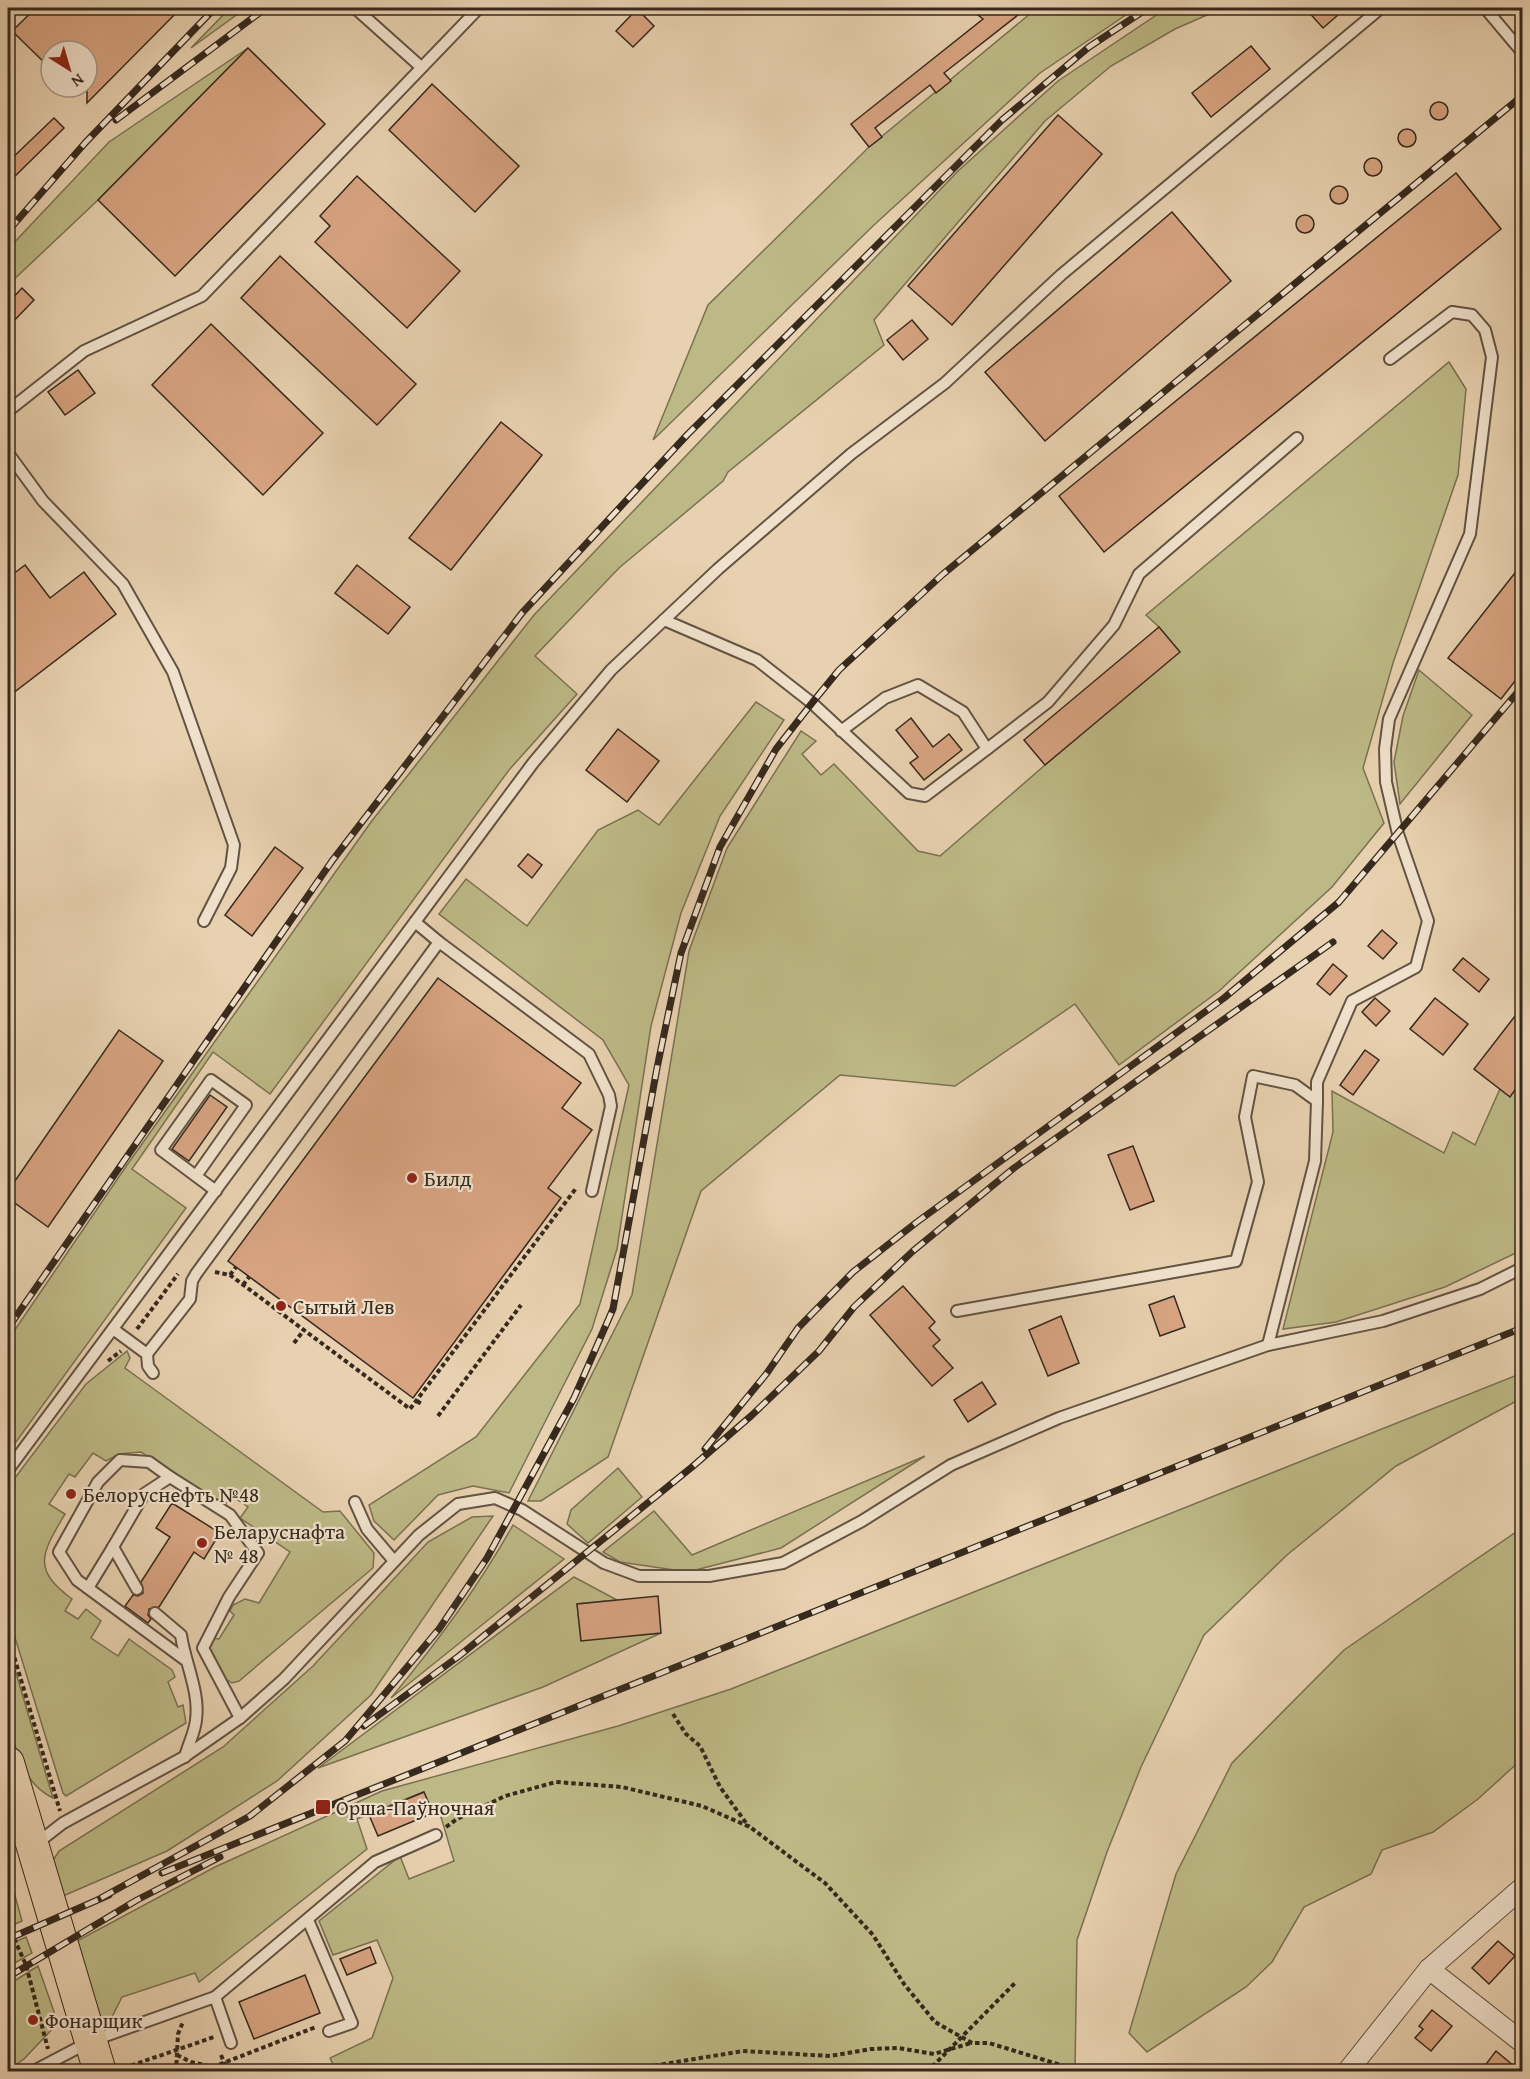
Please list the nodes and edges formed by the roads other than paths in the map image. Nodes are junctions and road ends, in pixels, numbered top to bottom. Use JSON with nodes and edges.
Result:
{"nodes":[{"id":1,"x":355,"y":8,"type":"edge"},
{"id":2,"x":479,"y":8,"type":"edge"},
{"id":3,"x":1381,"y":8,"type":"edge"},
{"id":4,"x":1485,"y":8,"type":"edge"},
{"id":5,"x":1522,"y":52,"type":"edge"},
{"id":6,"x":421,"y":67,"type":"junction"},
{"id":7,"x":1390,"y":359,"type":"dead end"},
{"id":8,"x":8,"y":411,"type":"edge"},
{"id":9,"x":1297,"y":438,"type":"dead end"},
{"id":10,"x":8,"y":453,"type":"edge"},
{"id":11,"x":664,"y":620,"type":"junction"},
{"id":12,"x":841,"y":731,"type":"junction"},
{"id":13,"x":987,"y":749,"type":"junction"},
{"id":14,"x":204,"y":921,"type":"dead end"},
{"id":15,"x":415,"y":922,"type":"junction"},
{"id":16,"x":439,"y":942,"type":"junction"},
{"id":17,"x":1317,"y":1101,"type":"junction"},
{"id":18,"x":196,"y":1176,"type":"junction"},
{"id":19,"x":216,"y":1191,"type":"junction"},
{"id":20,"x":592,"y":1191,"type":"dead end"},
{"id":21,"x":1522,"y":1268,"type":"edge"},
{"id":22,"x":957,"y":1311,"type":"dead end"},
{"id":23,"x":113,"y":1329,"type":"junction"},
{"id":24,"x":1268,"y":1345,"type":"junction"},
{"id":25,"x":147,"y":1354,"type":"junction"},
{"id":26,"x":153,"y":1373,"type":"dead end"},
{"id":27,"x":8,"y":1470,"type":"edge"},
{"id":28,"x":170,"y":1477,"type":"junction"},
{"id":29,"x":355,"y":1502,"type":"dead end"},
{"id":30,"x":113,"y":1547,"type":"junction"},
{"id":31,"x":394,"y":1561,"type":"junction"},
{"id":32,"x":88,"y":1588,"type":"junction"},
{"id":33,"x":136,"y":1589,"type":"dead end"},
{"id":34,"x":155,"y":1613,"type":"dead end"},
{"id":35,"x":184,"y":1659,"type":"junction"},
{"id":36,"x":240,"y":1718,"type":"junction"},
{"id":37,"x":184,"y":1757,"type":"junction"},
{"id":38,"x":8,"y":1763,"type":"edge"},
{"id":39,"x":8,"y":1813,"type":"edge"},
{"id":40,"x":436,"y":1835,"type":"road end"},
{"id":41,"x":26,"y":1850,"type":"junction"},
{"id":42,"x":1522,"y":1888,"type":"edge"},
{"id":43,"x":308,"y":1920,"type":"junction"},
{"id":44,"x":1429,"y":1969,"type":"junction"},
{"id":45,"x":215,"y":1997,"type":"junction"},
{"id":46,"x":328,"y":2027,"type":"road end"},
{"id":47,"x":1522,"y":2042,"type":"edge"},
{"id":48,"x":231,"y":2043,"type":"dead end"},
{"id":49,"x":76,"y":2055,"type":"edge"},
{"id":50,"x":114,"y":2068,"type":"edge"},
{"id":51,"x":32,"y":2072,"type":"edge"},
{"id":52,"x":1347,"y":2072,"type":"edge"}],
"edges":[{"from":1,"to":6,"type":"lane"},
{"from":2,"to":6,"type":"lane"},
{"from":3,"to":11,"type":"lane"},
{"from":4,"to":5,"type":"lane"},
{"from":6,"to":8,"type":"lane"},
{"from":7,"to":17,"type":"lane"},
{"from":9,"to":13,"type":"lane"},
{"from":10,"to":14,"type":"lane"},
{"from":11,"to":12,"type":"lane"},
{"from":11,"to":15,"type":"lane"},
{"from":12,"to":13,"type":"lane"},
{"from":12,"to":13,"type":"lane"},
{"from":15,"to":16,"type":"lane"},
{"from":15,"to":19,"type":"lane"},
{"from":16,"to":20,"type":"lane"},
{"from":16,"to":25,"type":"lane"},
{"from":17,"to":22,"type":"lane"},
{"from":17,"to":24,"type":"lane"},
{"from":18,"to":18,"type":"lane"},
{"from":18,"to":19,"type":"lane"},
{"from":19,"to":23,"type":"lane"},
{"from":21,"to":24,"type":"lane"},
{"from":23,"to":25,"type":"lane"},
{"from":23,"to":27,"type":"lane"},
{"from":24,"to":31,"type":"lane"},
{"from":25,"to":26,"type":"lane"},
{"from":28,"to":30,"type":"lane"},
{"from":28,"to":32,"type":"lane"},
{"from":28,"to":36,"type":"lane"},
{"from":29,"to":31,"type":"lane"},
{"from":30,"to":32,"type":"lane"},
{"from":30,"to":33,"type":"lane"},
{"from":31,"to":36,"type":"lane"},
{"from":32,"to":35,"type":"lane"},
{"from":34,"to":35,"type":"lane"},
{"from":35,"to":37,"type":"lane"},
{"from":36,"to":37,"type":"lane"},
{"from":37,"to":41,"type":"lane"},
{"from":38,"to":41,"type":"main road"},
{"from":39,"to":41,"type":"main road"},
{"from":40,"to":43,"type":"lane"},
{"from":41,"to":49,"type":"main road"},
{"from":42,"to":44,"type":"street"},
{"from":43,"to":45,"type":"lane"},
{"from":43,"to":46,"type":"lane"},
{"from":44,"to":47,"type":"street"},
{"from":44,"to":52,"type":"street"},
{"from":45,"to":48,"type":"lane"},
{"from":45,"to":49,"type":"lane"},
{"from":49,"to":50,"type":"main road"},
{"from":49,"to":51,"type":"lane"}]}
